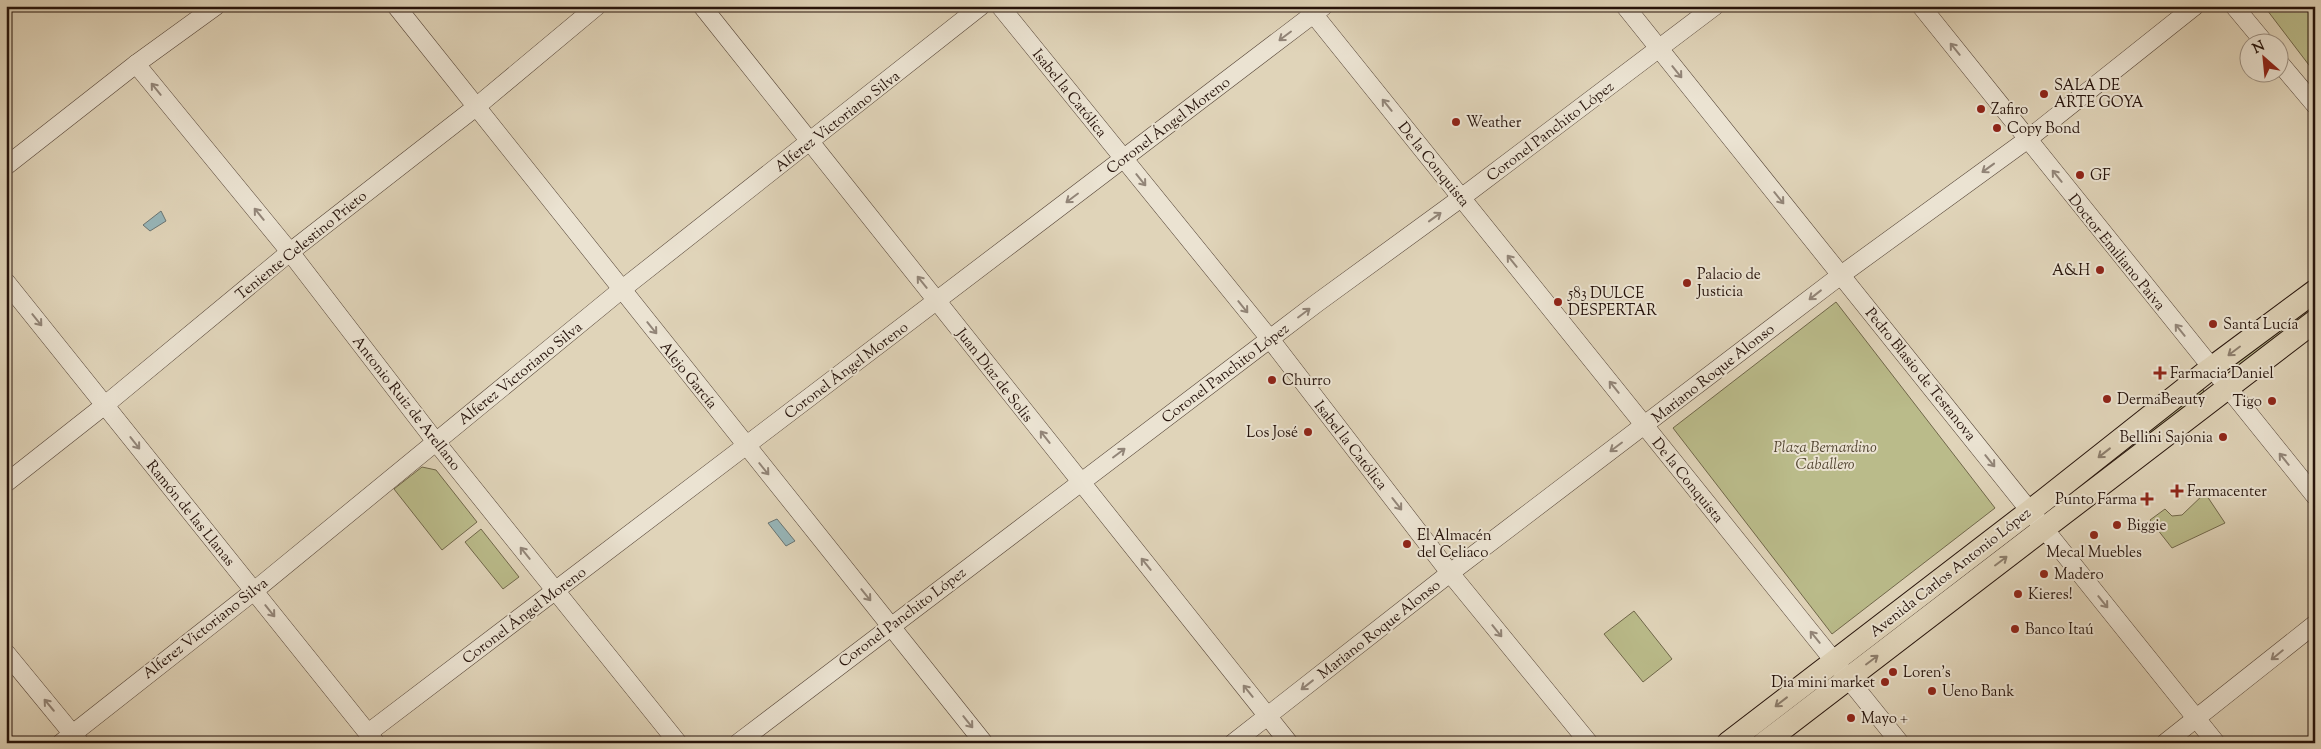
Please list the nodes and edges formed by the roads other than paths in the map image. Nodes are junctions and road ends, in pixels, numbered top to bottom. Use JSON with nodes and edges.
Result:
{"nodes":[{"id":1,"x":216,"y":6,"type":"edge"},
{"id":2,"x":396,"y":6,"type":"edge"},
{"id":3,"x":597,"y":6,"type":"edge"},
{"id":4,"x":702,"y":6,"type":"edge"},
{"id":5,"x":981,"y":6,"type":"edge"},
{"id":6,"x":1000,"y":6,"type":"edge"},
{"id":7,"x":1625,"y":6,"type":"edge"},
{"id":8,"x":1716,"y":6,"type":"edge"},
{"id":9,"x":1921,"y":6,"type":"edge"},
{"id":10,"x":2195,"y":6,"type":"edge"},
{"id":11,"x":2234,"y":6,"type":"edge"},
{"id":12,"x":1315,"y":9,"type":"edge"},
{"id":13,"x":2256,"y":32,"type":"edge"},
{"id":14,"x":1659,"y":50,"type":"junction"},
{"id":15,"x":136,"y":64,"type":"junction"},
{"id":16,"x":2288,"y":72,"type":"edge"},
{"id":17,"x":2315,"y":105,"type":"edge"},
{"id":18,"x":476,"y":107,"type":"junction"},
{"id":19,"x":2028,"y":139,"type":"junction"},
{"id":20,"x":811,"y":142,"type":"junction"},
{"id":21,"x":1123,"y":159,"type":"junction"},
{"id":22,"x":6,"y":166,"type":"edge"},
{"id":23,"x":1462,"y":198,"type":"junction"},
{"id":24,"x":290,"y":252,"type":"junction"},
{"id":25,"x":1841,"y":275,"type":"junction"},
{"id":26,"x":6,"y":282,"type":"edge"},
{"id":27,"x":621,"y":290,"type":"junction"},
{"id":28,"x":2315,"y":291,"type":"edge"},
{"id":29,"x":937,"y":301,"type":"junction"},
{"id":30,"x":2315,"y":321,"type":"edge"},
{"id":31,"x":1270,"y":339,"type":"junction"},
{"id":32,"x":2210,"y":369,"type":"junction"},
{"id":33,"x":2226,"y":388,"type":"junction"},
{"id":34,"x":105,"y":405,"type":"junction"},
{"id":35,"x":1645,"y":425,"type":"junction"},
{"id":36,"x":436,"y":442,"type":"junction"},
{"id":37,"x":746,"y":446,"type":"junction"},
{"id":38,"x":1080,"y":482,"type":"junction"},
{"id":39,"x":6,"y":483,"type":"edge"},
{"id":40,"x":2315,"y":496,"type":"edge"},
{"id":41,"x":2037,"y":519,"type":"junction"},
{"id":42,"x":1450,"y":573,"type":"junction"},
{"id":43,"x":254,"y":590,"type":"junction"},
{"id":44,"x":556,"y":591,"type":"junction"},
{"id":45,"x":2315,"y":624,"type":"edge"},
{"id":46,"x":891,"y":626,"type":"junction"},
{"id":47,"x":6,"y":653,"type":"edge"},
{"id":48,"x":1834,"y":661,"type":"junction"},
{"id":49,"x":1848,"y":678,"type":"junction"},
{"id":50,"x":1268,"y":716,"type":"junction"},
{"id":51,"x":2197,"y":719,"type":"junction"},
{"id":52,"x":372,"y":738,"type":"edge"},
{"id":53,"x":71,"y":739,"type":"edge"},
{"id":54,"x":678,"y":743,"type":"edge"},
{"id":55,"x":738,"y":743,"type":"edge"},
{"id":56,"x":984,"y":743,"type":"edge"},
{"id":57,"x":1233,"y":743,"type":"edge"},
{"id":58,"x":1289,"y":743,"type":"edge"},
{"id":59,"x":1589,"y":743,"type":"edge"},
{"id":60,"x":1728,"y":743,"type":"edge"},
{"id":61,"x":1764,"y":743,"type":"edge"},
{"id":62,"x":1900,"y":743,"type":"edge"},
{"id":63,"x":2165,"y":743,"type":"edge"},
{"id":64,"x":2216,"y":743,"type":"edge"}],
"edges":[{"from":1,"to":15,"type":"street"},
{"from":2,"to":18,"type":"street","name":"Alejo García"},
{"from":3,"to":18,"type":"street","name":"Teniente Celestino Prieto"},
{"from":4,"to":20,"type":"street","name":"Juan Díaz de Solis"},
{"from":5,"to":20,"type":"street","name":"Alferez Victoriano Silva"},
{"from":6,"to":21,"type":"street","name":"Isabel la Católica"},
{"from":7,"to":14,"type":"street","name":"Pedro Blasio de Testanova"},
{"from":8,"to":14,"type":"street","name":"Coronel Panchito López"},
{"from":19,"to":9,"type":"street","name":"Doctor Emiliano Paiva","one_way":true},
{"from":10,"to":19,"type":"street","name":"Mariano Roque Alonso"},
{"from":11,"to":13,"type":"street"},
{"from":12,"to":21,"type":"street","name":"Coronel Ángel Moreno","one_way":true},
{"from":23,"to":12,"type":"street","name":"De la Conquista","one_way":true},
{"from":14,"to":23,"type":"street","name":"Coronel Panchito López"},
{"from":14,"to":25,"type":"street","name":"Pedro Blasio de Testanova","one_way":true},
{"from":15,"to":22,"type":"street"},
{"from":24,"to":15,"type":"street","name":"Antonio Ruiz de Arellano","one_way":true},
{"from":16,"to":17,"type":"street"},
{"from":18,"to":24,"type":"street","name":"Teniente Celestino Prieto"},
{"from":18,"to":27,"type":"street","name":"Alejo García"},
{"from":19,"to":25,"type":"street","name":"Mariano Roque Alonso","one_way":true},
{"from":32,"to":19,"type":"street","name":"Doctor Emiliano Paiva","one_way":true},
{"from":20,"to":27,"type":"street","name":"Alferez Victoriano Silva"},
{"from":29,"to":20,"type":"street","name":"Juan Díaz de Solis","one_way":true},
{"from":21,"to":29,"type":"street","name":"Coronel Ángel Moreno","one_way":true},
{"from":21,"to":31,"type":"street","name":"Isabel la Católica","one_way":true},
{"from":31,"to":23,"type":"street","name":"Coronel Panchito López","one_way":true},
{"from":35,"to":23,"type":"street","name":"De la Conquista","one_way":true},
{"from":24,"to":34,"type":"street","name":"Teniente Celestino Prieto"},
{"from":24,"to":36,"type":"street","name":"Antonio Ruiz de Arellano"},
{"from":25,"to":35,"type":"street","name":"Mariano Roque Alonso","one_way":true},
{"from":25,"to":41,"type":"street","name":"Pedro Blasio de Testanova","one_way":true},
{"from":26,"to":34,"type":"street","name":"Ramón de las Llanas","one_way":true},
{"from":27,"to":36,"type":"street","name":"Alferez Victoriano Silva"},
{"from":27,"to":37,"type":"street","name":"Alejo García","one_way":true},
{"from":28,"to":32,"type":"main road","name":"Avenida Carlos Antonio López","one_way":true},
{"from":29,"to":37,"type":"street","name":"Coronel Ángel Moreno"},
{"from":38,"to":29,"type":"street","name":"Juan Díaz de Solis","one_way":true},
{"from":30,"to":33,"type":"main road","name":"Avenida Carlos Antonio López"},
{"from":38,"to":31,"type":"street","name":"Coronel Panchito López","one_way":true},
{"from":31,"to":42,"type":"street","name":"Isabel la Católica","one_way":true},
{"from":32,"to":33,"type":"street","name":"Doctor Emiliano Paiva"},
{"from":32,"to":41,"type":"main road","name":"Avenida Carlos Antonio López","one_way":true},
{"from":40,"to":33,"type":"street","name":"Doctor Emiliano Paiva","one_way":true},
{"from":33,"to":41,"type":"main road","name":"Avenida Carlos Antonio López"},
{"from":34,"to":39,"type":"street","name":"Teniente Celestino Prieto"},
{"from":34,"to":43,"type":"street","name":"Ramón de las Llanas","one_way":true},
{"from":35,"to":42,"type":"street","name":"Mariano Roque Alonso","one_way":true},
{"from":48,"to":35,"type":"street","name":"De la Conquista","one_way":true},
{"from":36,"to":43,"type":"street","name":"Alferez Victoriano Silva"},
{"from":44,"to":36,"type":"street","name":"Antonio Ruiz de Arellano","one_way":true},
{"from":37,"to":44,"type":"street","name":"Coronel Ángel Moreno"},
{"from":37,"to":46,"type":"street","name":"Alejo García","one_way":true},
{"from":38,"to":46,"type":"street","name":"Coronel Panchito López"},
{"from":50,"to":38,"type":"street","name":"Juan Díaz de Solis","one_way":true},
{"from":41,"to":48,"type":"main road","name":"Avenida Carlos Antonio López"},
{"from":49,"to":41,"type":"main road","name":"Avenida Carlos Antonio López","one_way":true},
{"from":41,"to":51,"type":"street","name":"Pedro Blasio de Testanova","one_way":true},
{"from":42,"to":50,"type":"street","name":"Mariano Roque Alonso","one_way":true},
{"from":42,"to":59,"type":"street","name":"Isabel la Católica","one_way":true},
{"from":43,"to":52,"type":"street","name":"Ramón de las Llanas","one_way":true},
{"from":43,"to":53,"type":"street","name":"Alferez Victoriano Silva"},
{"from":44,"to":52,"type":"street","name":"Coronel Ángel Moreno"},
{"from":44,"to":54,"type":"street","name":"Antonio Ruiz de Arellano"},
{"from":45,"to":51,"type":"street","one_way":true},
{"from":46,"to":55,"type":"street","name":"Coronel Panchito López"},
{"from":46,"to":56,"type":"street","name":"Alejo García","one_way":true},
{"from":53,"to":47,"type":"street","one_way":true},
{"from":48,"to":49,"type":"street","name":"De la Conquista"},
{"from":48,"to":60,"type":"main road","name":"Avenida Carlos Antonio López","one_way":true},
{"from":49,"to":61,"type":"main road","name":"Avenida Carlos Antonio López"},
{"from":49,"to":62,"type":"street","name":"De la Conquista"},
{"from":50,"to":57,"type":"street","name":"Mariano Roque Alonso"},
{"from":50,"to":58,"type":"street","name":"Juan Díaz de Solis"},
{"from":51,"to":63,"type":"street"},
{"from":51,"to":64,"type":"street","name":"Pedro Blasio de Testanova"}]}
